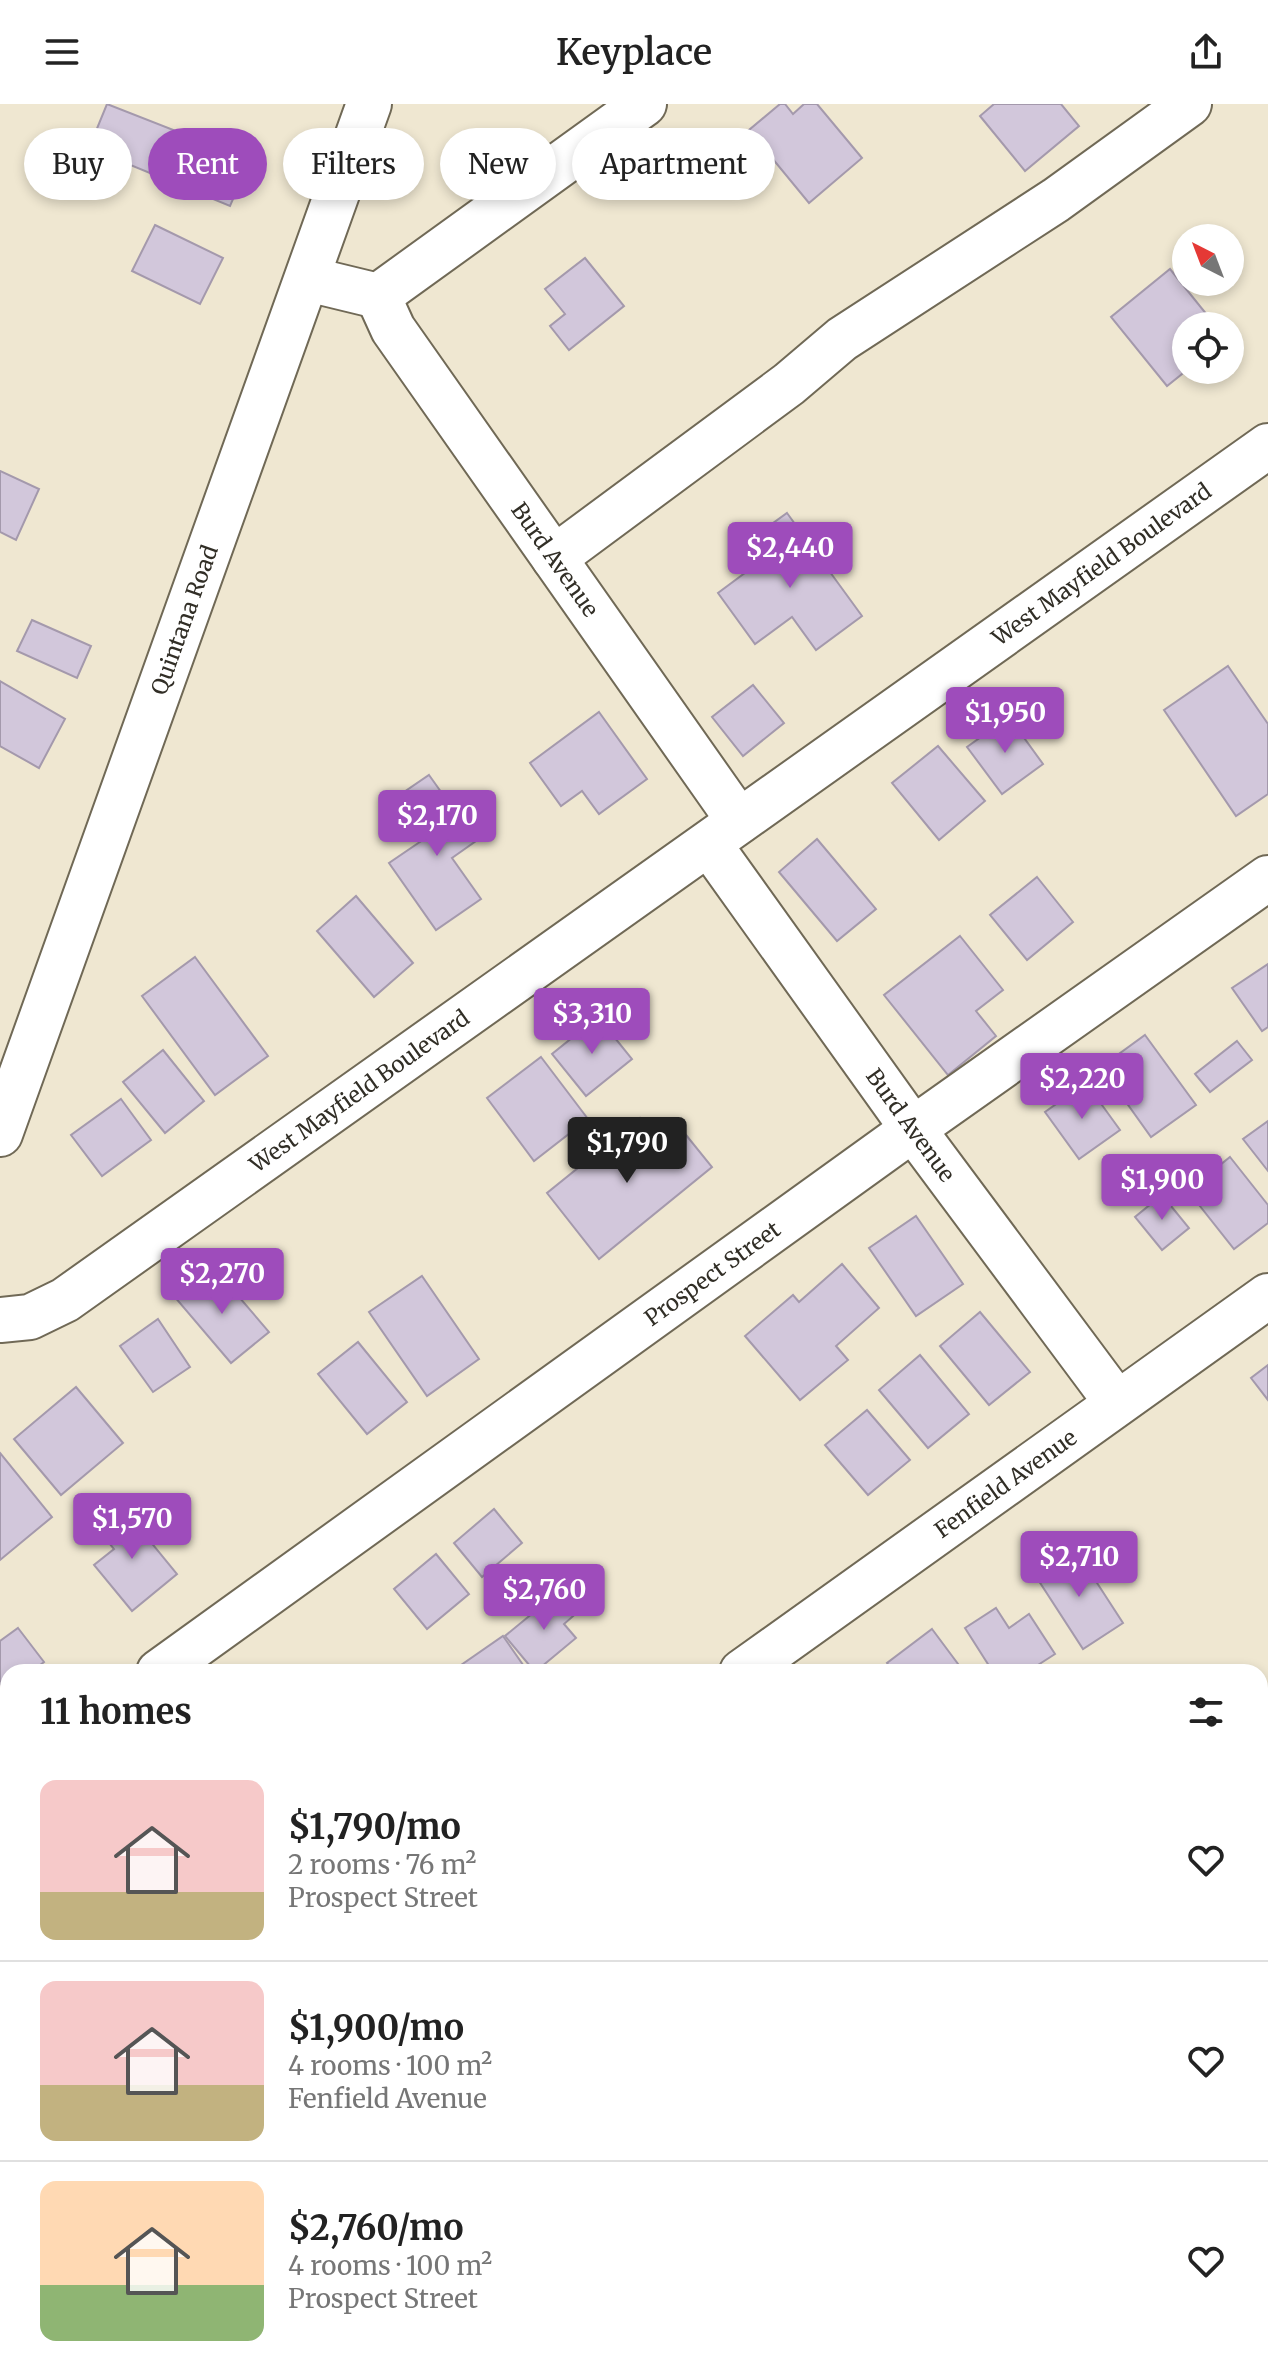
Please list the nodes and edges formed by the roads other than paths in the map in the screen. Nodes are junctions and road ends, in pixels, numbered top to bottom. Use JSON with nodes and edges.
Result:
{"nodes":[{"id":1,"x":369,"y":104,"type":"edge"},
{"id":2,"x":644,"y":104,"type":"edge"},
{"id":3,"x":1189,"y":104,"type":"edge"},
{"id":4,"x":308,"y":279,"type":"junction"},
{"id":5,"x":378,"y":296,"type":"junction"},
{"id":6,"x":1268,"y":446,"type":"edge"},
{"id":7,"x":554,"y":558,"type":"junction"},
{"id":8,"x":724,"y":832,"type":"junction"},
{"id":9,"x":1268,"y":878,"type":"edge"},
{"id":10,"x":913,"y":1129,"type":"junction"},
{"id":11,"x":0,"y":1134,"type":"edge"},
{"id":12,"x":1268,"y":1296,"type":"edge"},
{"id":13,"x":0,"y":1320,"type":"edge"},
{"id":14,"x":1117,"y":1403,"type":"junction"},
{"id":15,"x":170,"y":1664,"type":"edge"},
{"id":16,"x":753,"y":1664,"type":"edge"}],
"edges":[{"from":1,"to":4,"type":"street","name":"Quintana Road"},
{"from":2,"to":5,"type":"street"},
{"from":3,"to":7,"type":"street"},
{"from":4,"to":5,"type":"street"},
{"from":4,"to":11,"type":"street","name":"Quintana Road"},
{"from":5,"to":7,"type":"street","name":"Burd Avenue"},
{"from":6,"to":8,"type":"street","name":"West Mayfield Boulevard"},
{"from":7,"to":8,"type":"street","name":"Burd Avenue"},
{"from":8,"to":10,"type":"street","name":"Burd Avenue"},
{"from":8,"to":13,"type":"street","name":"West Mayfield Boulevard"},
{"from":9,"to":10,"type":"street","name":"Prospect Street"},
{"from":10,"to":14,"type":"street","name":"Burd Avenue"},
{"from":10,"to":15,"type":"street","name":"Prospect Street"},
{"from":12,"to":14,"type":"street","name":"Fenfield Avenue"},
{"from":14,"to":16,"type":"street","name":"Fenfield Avenue"}]}
